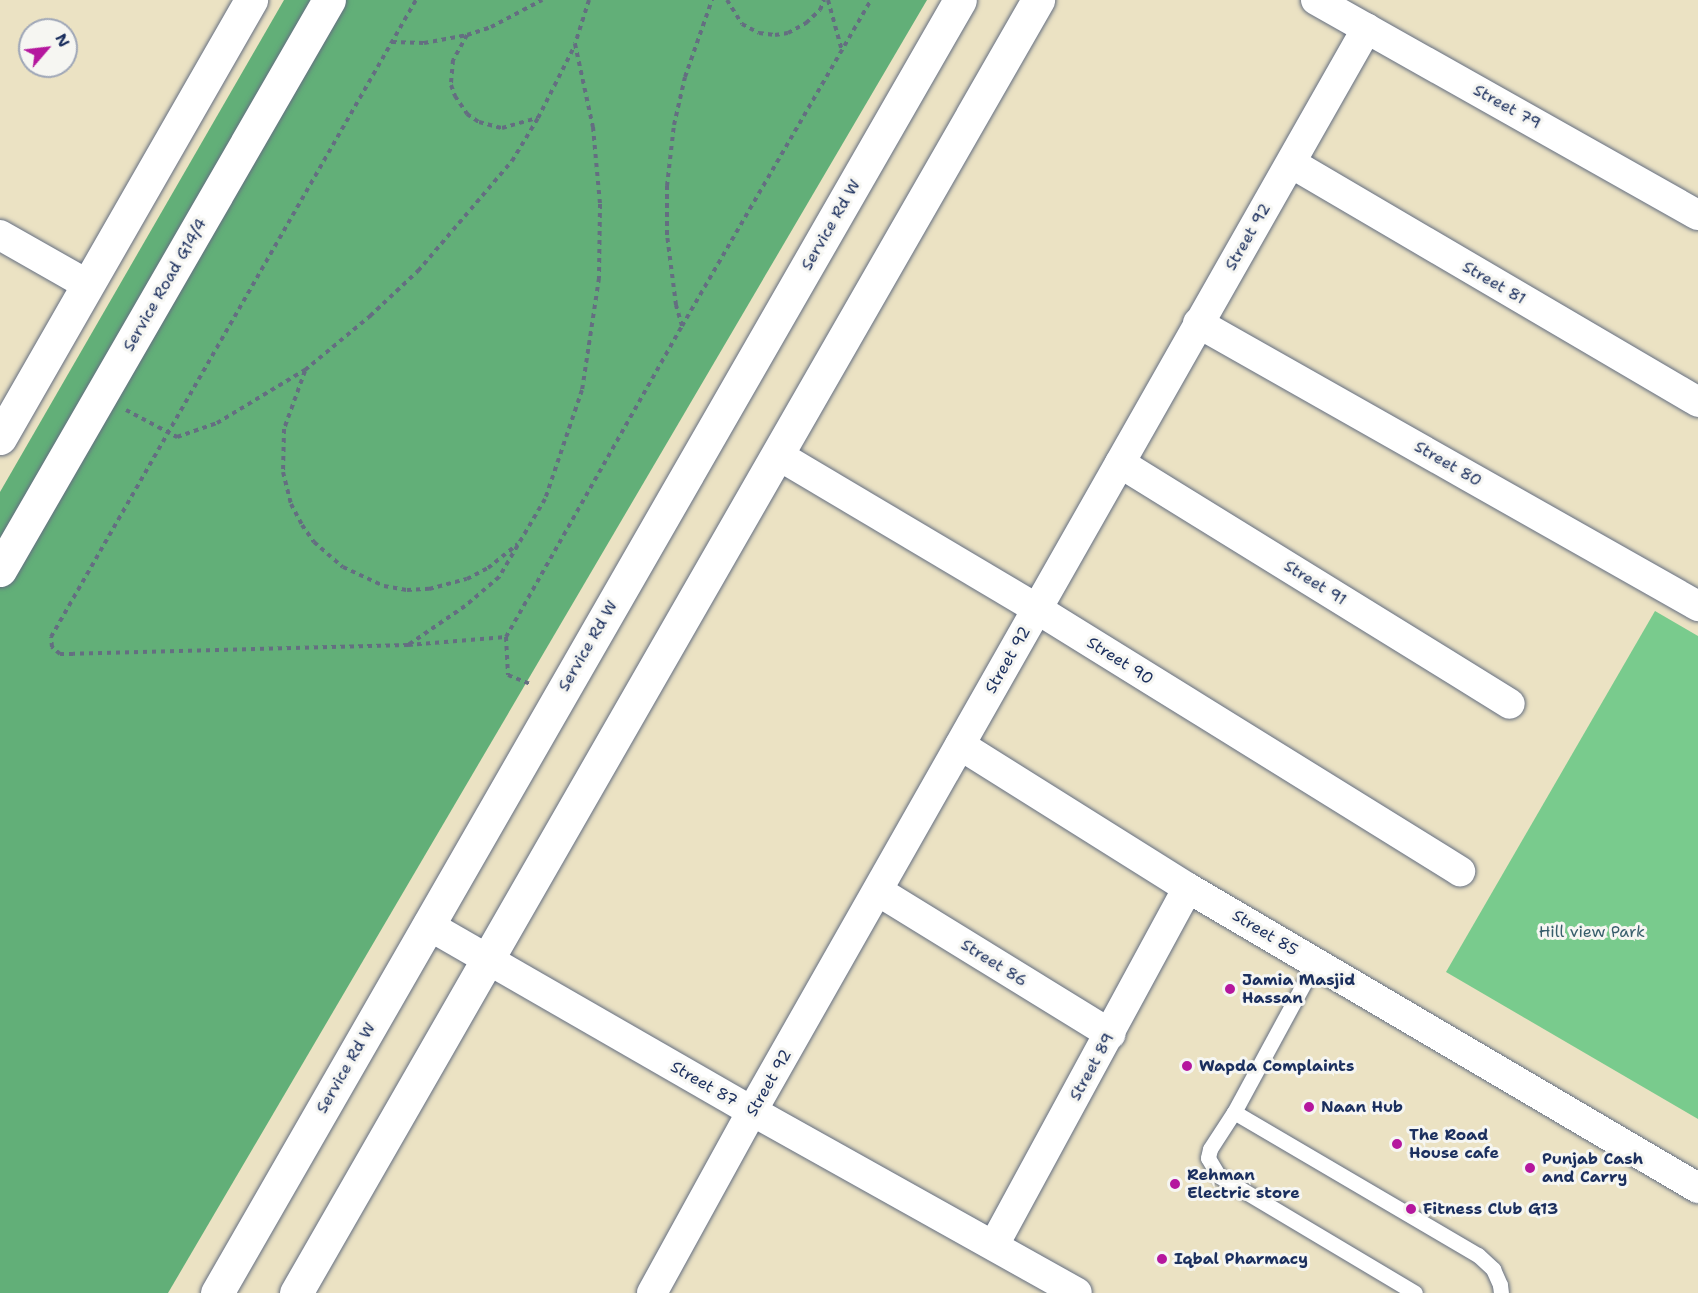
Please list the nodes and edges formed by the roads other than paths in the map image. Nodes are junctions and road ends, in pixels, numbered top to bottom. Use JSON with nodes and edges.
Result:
{"nodes":[{"id":1,"x":251,"y":0,"type":"edge"},
{"id":2,"x":329,"y":0,"type":"edge"},
{"id":3,"x":960,"y":0,"type":"edge"},
{"id":4,"x":1038,"y":0,"type":"edge"},
{"id":5,"x":1316,"y":0,"type":"edge"},
{"id":6,"x":1367,"y":28,"type":"junction"},
{"id":7,"x":1291,"y":163,"type":"junction"},
{"id":8,"x":1698,"y":215,"type":"edge"},
{"id":9,"x":0,"y":235,"type":"edge"},
{"id":10,"x":88,"y":285,"type":"junction"},
{"id":11,"x":1198,"y":323,"type":"junction"},
{"id":12,"x":1698,"y":402,"type":"edge"},
{"id":13,"x":0,"y":438,"type":"edge"},
{"id":14,"x":778,"y":455,"type":"junction"},
{"id":15,"x":1120,"y":463,"type":"junction"},
{"id":16,"x":0,"y":570,"type":"edge"},
{"id":17,"x":1698,"y":606,"type":"edge"},
{"id":18,"x":1037,"y":609,"type":"junction"},
{"id":19,"x":1510,"y":704,"type":"dead end"},
{"id":20,"x":960,"y":745,"type":"junction"},
{"id":21,"x":1460,"y":871,"type":"dead end"},
{"id":22,"x":1188,"y":888,"type":"junction"},
{"id":23,"x":878,"y":891,"type":"junction"},
{"id":24,"x":428,"y":925,"type":"junction"},
{"id":25,"x":488,"y":959,"type":"junction"},
{"id":26,"x":1315,"y":963,"type":"junction"},
{"id":27,"x":1110,"y":1034,"type":"junction"},
{"id":28,"x":752,"y":1111,"type":"junction"},
{"id":29,"x":1234,"y":1112,"type":"junction"},
{"id":30,"x":1698,"y":1188,"type":"edge"},
{"id":31,"x":994,"y":1245,"type":"junction"},
{"id":32,"x":217,"y":1293,"type":"edge"},
{"id":33,"x":296,"y":1293,"type":"edge"},
{"id":34,"x":652,"y":1293,"type":"edge"},
{"id":35,"x":1077,"y":1293,"type":"edge"},
{"id":36,"x":1415,"y":1293,"type":"edge"},
{"id":37,"x":1501,"y":1293,"type":"edge"}],
"edges":[{"from":1,"to":10,"type":"main road"},
{"from":2,"to":16,"type":"main road","name":"Service Road G14/4"},
{"from":3,"to":24,"type":"main road","name":"Service Rd W"},
{"from":4,"to":14,"type":"main road"},
{"from":5,"to":6,"type":"street","name":"Street 79"},
{"from":6,"to":7,"type":"street","name":"Street 92"},
{"from":6,"to":8,"type":"street","name":"Street 79"},
{"from":7,"to":11,"type":"street","name":"Street 92"},
{"from":7,"to":12,"type":"street","name":"Street 81"},
{"from":9,"to":10,"type":"street"},
{"from":10,"to":13,"type":"main road"},
{"from":11,"to":15,"type":"street","name":"Street 92"},
{"from":11,"to":17,"type":"street","name":"Street 80"},
{"from":14,"to":18,"type":"street","name":"Street 90"},
{"from":14,"to":25,"type":"main road"},
{"from":15,"to":18,"type":"street","name":"Street 92"},
{"from":15,"to":19,"type":"street","name":"Street 91"},
{"from":18,"to":20,"type":"street","name":"Street 92"},
{"from":18,"to":21,"type":"street","name":"Street 90"},
{"from":20,"to":22,"type":"street","name":"Street 85"},
{"from":20,"to":23,"type":"street","name":"Street 92"},
{"from":22,"to":26,"type":"street","name":"Street 85"},
{"from":22,"to":27,"type":"street","name":"Street 89"},
{"from":23,"to":27,"type":"street","name":"Street 86"},
{"from":23,"to":28,"type":"street","name":"Street 92"},
{"from":24,"to":25,"type":"street","name":"Street 87"},
{"from":24,"to":32,"type":"main road","name":"Service Rd W"},
{"from":25,"to":28,"type":"street","name":"Street 87"},
{"from":25,"to":33,"type":"main road"},
{"from":26,"to":29,"type":"lane"},
{"from":26,"to":30,"type":"street","name":"Street 85"},
{"from":27,"to":31,"type":"street","name":"Street 89"},
{"from":28,"to":31,"type":"street","name":"Street 87"},
{"from":28,"to":34,"type":"street","name":"Street 92"},
{"from":29,"to":36,"type":"lane"},
{"from":29,"to":37,"type":"lane"},
{"from":31,"to":35,"type":"street","name":"Street 87"}]}
